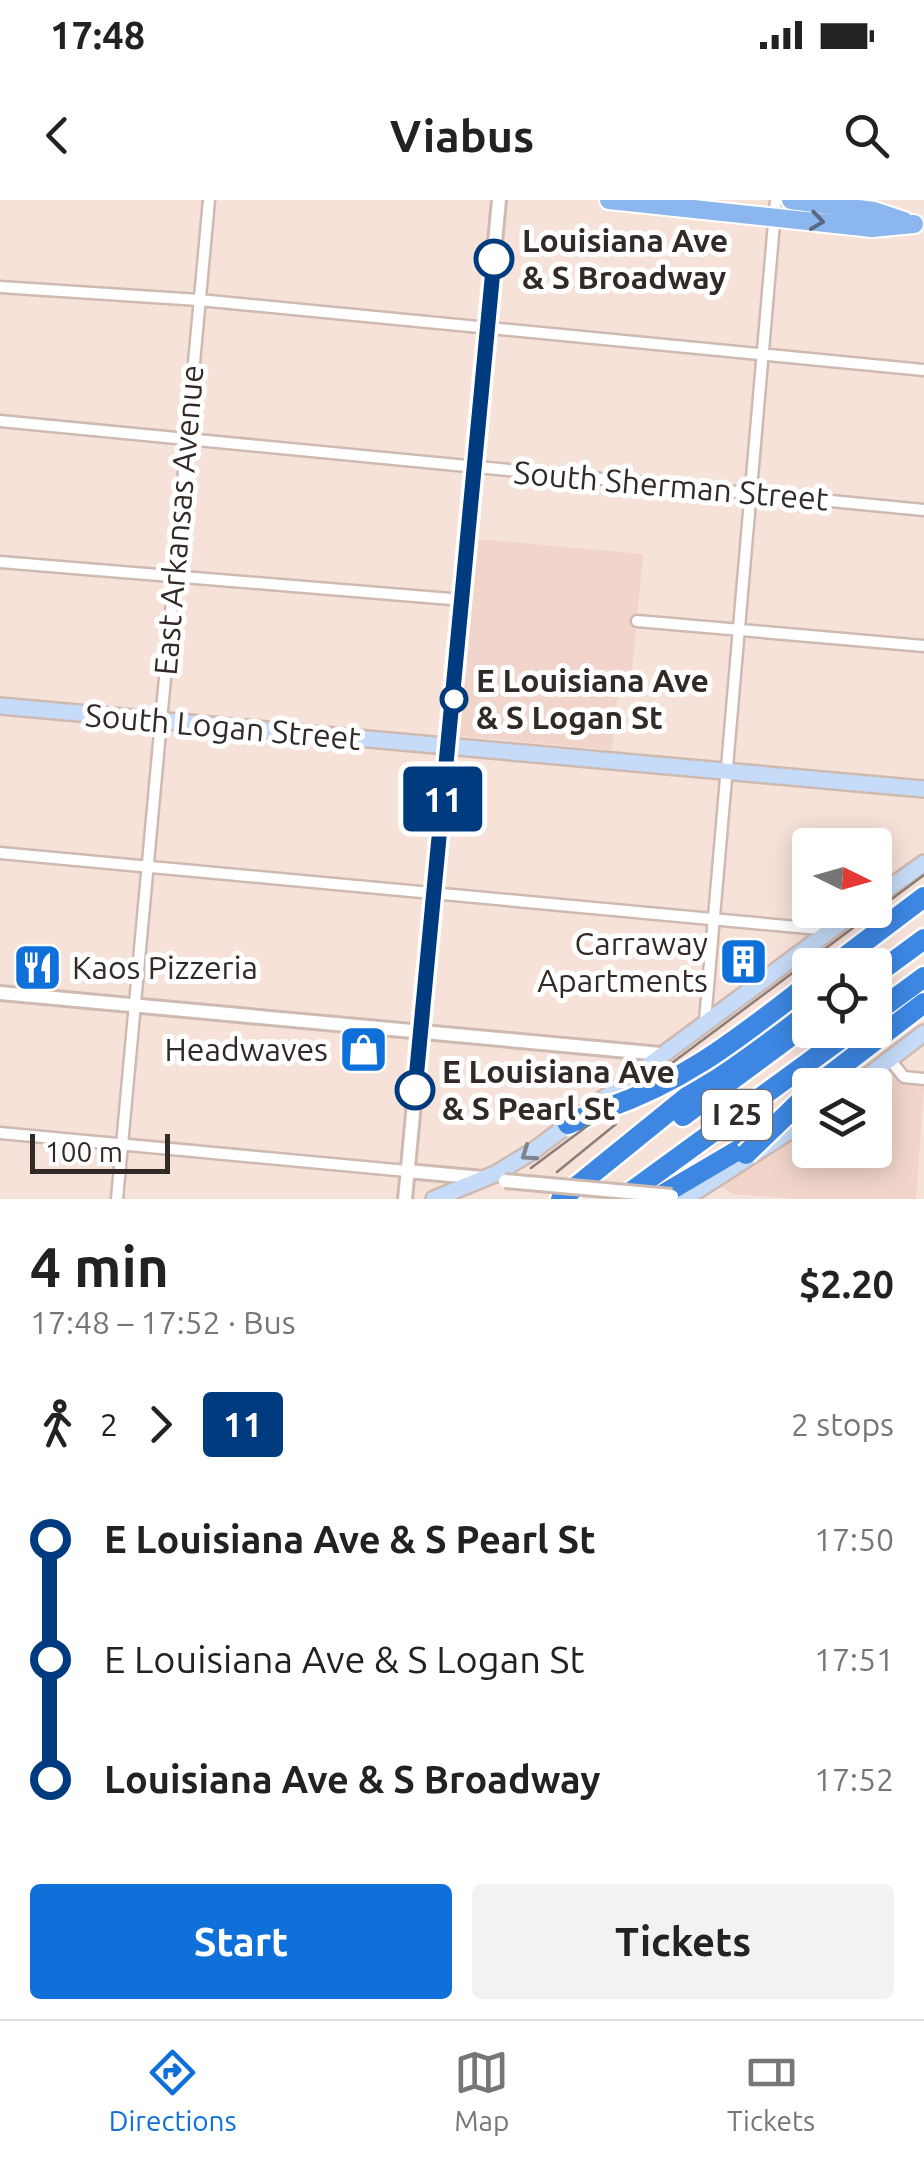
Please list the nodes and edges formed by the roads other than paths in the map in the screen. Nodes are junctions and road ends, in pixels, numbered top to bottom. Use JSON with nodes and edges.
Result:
{"nodes":[{"id":1,"x":209,"y":200,"type":"edge"},
{"id":2,"x":500,"y":200,"type":"edge"},
{"id":3,"x":608,"y":200,"type":"edge"},
{"id":4,"x":792,"y":200,"type":"edge"},
{"id":5,"x":776,"y":208,"type":"edge"},
{"id":6,"x":919,"y":224,"type":"edge"},
{"id":7,"x":0,"y":287,"type":"edge"},
{"id":8,"x":200,"y":300,"type":"junction"},
{"id":9,"x":488,"y":328,"type":"junction"},
{"id":10,"x":762,"y":355,"type":"junction"},
{"id":11,"x":924,"y":370,"type":"edge"},
{"id":12,"x":0,"y":421,"type":"edge"},
{"id":13,"x":187,"y":438,"type":"junction"},
{"id":14,"x":475,"y":466,"type":"junction"},
{"id":15,"x":750,"y":494,"type":"junction"},
{"id":16,"x":924,"y":510,"type":"edge"},
{"id":17,"x":0,"y":562,"type":"edge"},
{"id":18,"x":174,"y":578,"type":"junction"},
{"id":19,"x":464,"y":600,"type":"junction"},
{"id":20,"x":637,"y":621,"type":"dead end"},
{"id":21,"x":739,"y":630,"type":"junction"},
{"id":22,"x":924,"y":646,"type":"edge"},
{"id":23,"x":0,"y":706,"type":"edge"},
{"id":24,"x":160,"y":722,"type":"junction"},
{"id":25,"x":449,"y":747,"type":"junction"},
{"id":26,"x":726,"y":772,"type":"junction"},
{"id":27,"x":924,"y":789,"type":"edge"},
{"id":28,"x":0,"y":853,"type":"edge"},
{"id":29,"x":924,"y":863,"type":"edge"},
{"id":30,"x":147,"y":867,"type":"junction"},
{"id":31,"x":892,"y":886,"type":"edge"},
{"id":32,"x":434,"y":891,"type":"junction"},
{"id":33,"x":921,"y":903,"type":"edge"},
{"id":34,"x":714,"y":918,"type":"junction"},
{"id":35,"x":833,"y":928,"type":"edge"},
{"id":36,"x":830,"y":930,"type":"junction"},
{"id":37,"x":924,"y":939,"type":"edge"},
{"id":38,"x":858,"y":948,"type":"edge"},
{"id":39,"x":869,"y":948,"type":"edge"},
{"id":40,"x":892,"y":963,"type":"edge"},
{"id":41,"x":924,"y":976,"type":"edge"},
{"id":42,"x":0,"y":994,"type":"edge"},
{"id":43,"x":792,"y":997,"type":"edge"},
{"id":44,"x":892,"y":1000,"type":"edge"},
{"id":45,"x":924,"y":1003,"type":"edge"},
{"id":46,"x":134,"y":1005,"type":"junction"},
{"id":47,"x":792,"y":1012,"type":"edge"},
{"id":48,"x":924,"y":1016,"type":"edge"},
{"id":49,"x":705,"y":1021,"type":"junction"},
{"id":50,"x":421,"y":1032,"type":"junction"},
{"id":51,"x":924,"y":1034,"type":"edge"},
{"id":52,"x":792,"y":1035,"type":"edge"},
{"id":53,"x":827,"y":1048,"type":"edge"},
{"id":54,"x":662,"y":1054,"type":"junction"},
{"id":55,"x":890,"y":1060,"type":"junction"},
{"id":56,"x":839,"y":1068,"type":"edge"},
{"id":57,"x":856,"y":1068,"type":"edge"},
{"id":58,"x":879,"y":1068,"type":"edge"},
{"id":59,"x":924,"y":1079,"type":"edge"},
{"id":60,"x":792,"y":1109,"type":"edge"},
{"id":61,"x":792,"y":1116,"type":"edge"},
{"id":62,"x":568,"y":1124,"type":"junction"},
{"id":63,"x":792,"y":1129,"type":"edge"},
{"id":64,"x":0,"y":1133,"type":"edge"},
{"id":65,"x":122,"y":1144,"type":"junction"},
{"id":66,"x":738,"y":1161,"type":"junction"},
{"id":67,"x":407,"y":1171,"type":"junction"},
{"id":68,"x":484,"y":1178,"type":"junction"},
{"id":69,"x":681,"y":1198,"type":"edge"},
{"id":70,"x":117,"y":1199,"type":"edge"},
{"id":71,"x":404,"y":1199,"type":"edge"},
{"id":72,"x":434,"y":1199,"type":"edge"},
{"id":73,"x":564,"y":1199,"type":"edge"},
{"id":74,"x":621,"y":1199,"type":"edge"}],
"edges":[{"from":1,"to":8,"type":"street","name":"East Arkansas Avenue"},
{"from":2,"to":9,"type":"street"},
{"from":3,"to":5,"type":"main road"},
{"from":4,"to":6,"type":"main road"},
{"from":5,"to":6,"type":"main road","one_way":true},
{"from":5,"to":10,"type":"street"},
{"from":7,"to":8,"type":"street"},
{"from":8,"to":9,"type":"street"},
{"from":8,"to":13,"type":"street","name":"East Arkansas Avenue"},
{"from":9,"to":10,"type":"street"},
{"from":9,"to":14,"type":"street"},
{"from":10,"to":11,"type":"street"},
{"from":10,"to":15,"type":"street"},
{"from":12,"to":13,"type":"street","name":"South Sherman Street"},
{"from":13,"to":14,"type":"street","name":"South Sherman Street"},
{"from":13,"to":18,"type":"street","name":"East Arkansas Avenue"},
{"from":14,"to":15,"type":"street","name":"South Sherman Street"},
{"from":14,"to":19,"type":"street"},
{"from":15,"to":16,"type":"street","name":"South Sherman Street"},
{"from":15,"to":21,"type":"street"},
{"from":17,"to":18,"type":"street"},
{"from":18,"to":19,"type":"street"},
{"from":18,"to":24,"type":"street","name":"East Arkansas Avenue"},
{"from":19,"to":25,"type":"street"},
{"from":20,"to":21,"type":"street"},
{"from":21,"to":22,"type":"street"},
{"from":21,"to":26,"type":"street"},
{"from":23,"to":24,"type":"main road","name":"South Logan Street"},
{"from":24,"to":25,"type":"main road","name":"South Logan Street"},
{"from":24,"to":30,"type":"street","name":"East Arkansas Avenue"},
{"from":25,"to":26,"type":"main road","name":"South Logan Street"},
{"from":25,"to":32,"type":"street"},
{"from":26,"to":27,"type":"main road","name":"South Logan Street"},
{"from":26,"to":34,"type":"street"},
{"from":28,"to":30,"type":"street"},
{"from":29,"to":31,"type":"main road"},
{"from":30,"to":32,"type":"street"},
{"from":30,"to":46,"type":"street","name":"East Arkansas Avenue"},
{"from":32,"to":34,"type":"street"},
{"from":32,"to":50,"type":"street"},
{"from":33,"to":38,"type":"highway"},
{"from":33,"to":39,"type":"highway"},
{"from":34,"to":36,"type":"street"},
{"from":34,"to":49,"type":"street"},
{"from":35,"to":36,"type":"main road"},
{"from":36,"to":49,"type":"main road"},
{"from":37,"to":40,"type":"highway"},
{"from":41,"to":44,"type":"highway"},
{"from":42,"to":46,"type":"street"},
{"from":43,"to":62,"type":"highway","bridge":true},
{"from":45,"to":56,"type":"highway"},
{"from":46,"to":50,"type":"street"},
{"from":46,"to":65,"type":"street","name":"East Arkansas Avenue"},
{"from":47,"to":73,"type":"highway"},
{"from":48,"to":57,"type":"highway"},
{"from":49,"to":54,"type":"main road"},
{"from":50,"to":54,"type":"street"},
{"from":50,"to":67,"type":"street"},
{"from":51,"to":55,"type":"main road"},
{"from":52,"to":73,"type":"highway","number":"I 25"},
{"from":53,"to":74,"type":"highway","number":"I 25"},
{"from":54,"to":62,"type":"main road"},
{"from":55,"to":58,"type":"main road"},
{"from":55,"to":59,"type":"street"},
{"from":60,"to":66,"type":"highway","bridge":true},
{"from":61,"to":69,"type":"highway"},
{"from":62,"to":68,"type":"main road","one_way":true},
{"from":63,"to":66,"type":"main road"},
{"from":64,"to":65,"type":"street"},
{"from":65,"to":67,"type":"street"},
{"from":65,"to":70,"type":"street","name":"East Arkansas Avenue"},
{"from":66,"to":69,"type":"main road"},
{"from":67,"to":68,"type":"street"},
{"from":67,"to":71,"type":"street"},
{"from":68,"to":69,"type":"street","bridge":true},
{"from":68,"to":72,"type":"main road"}]}
